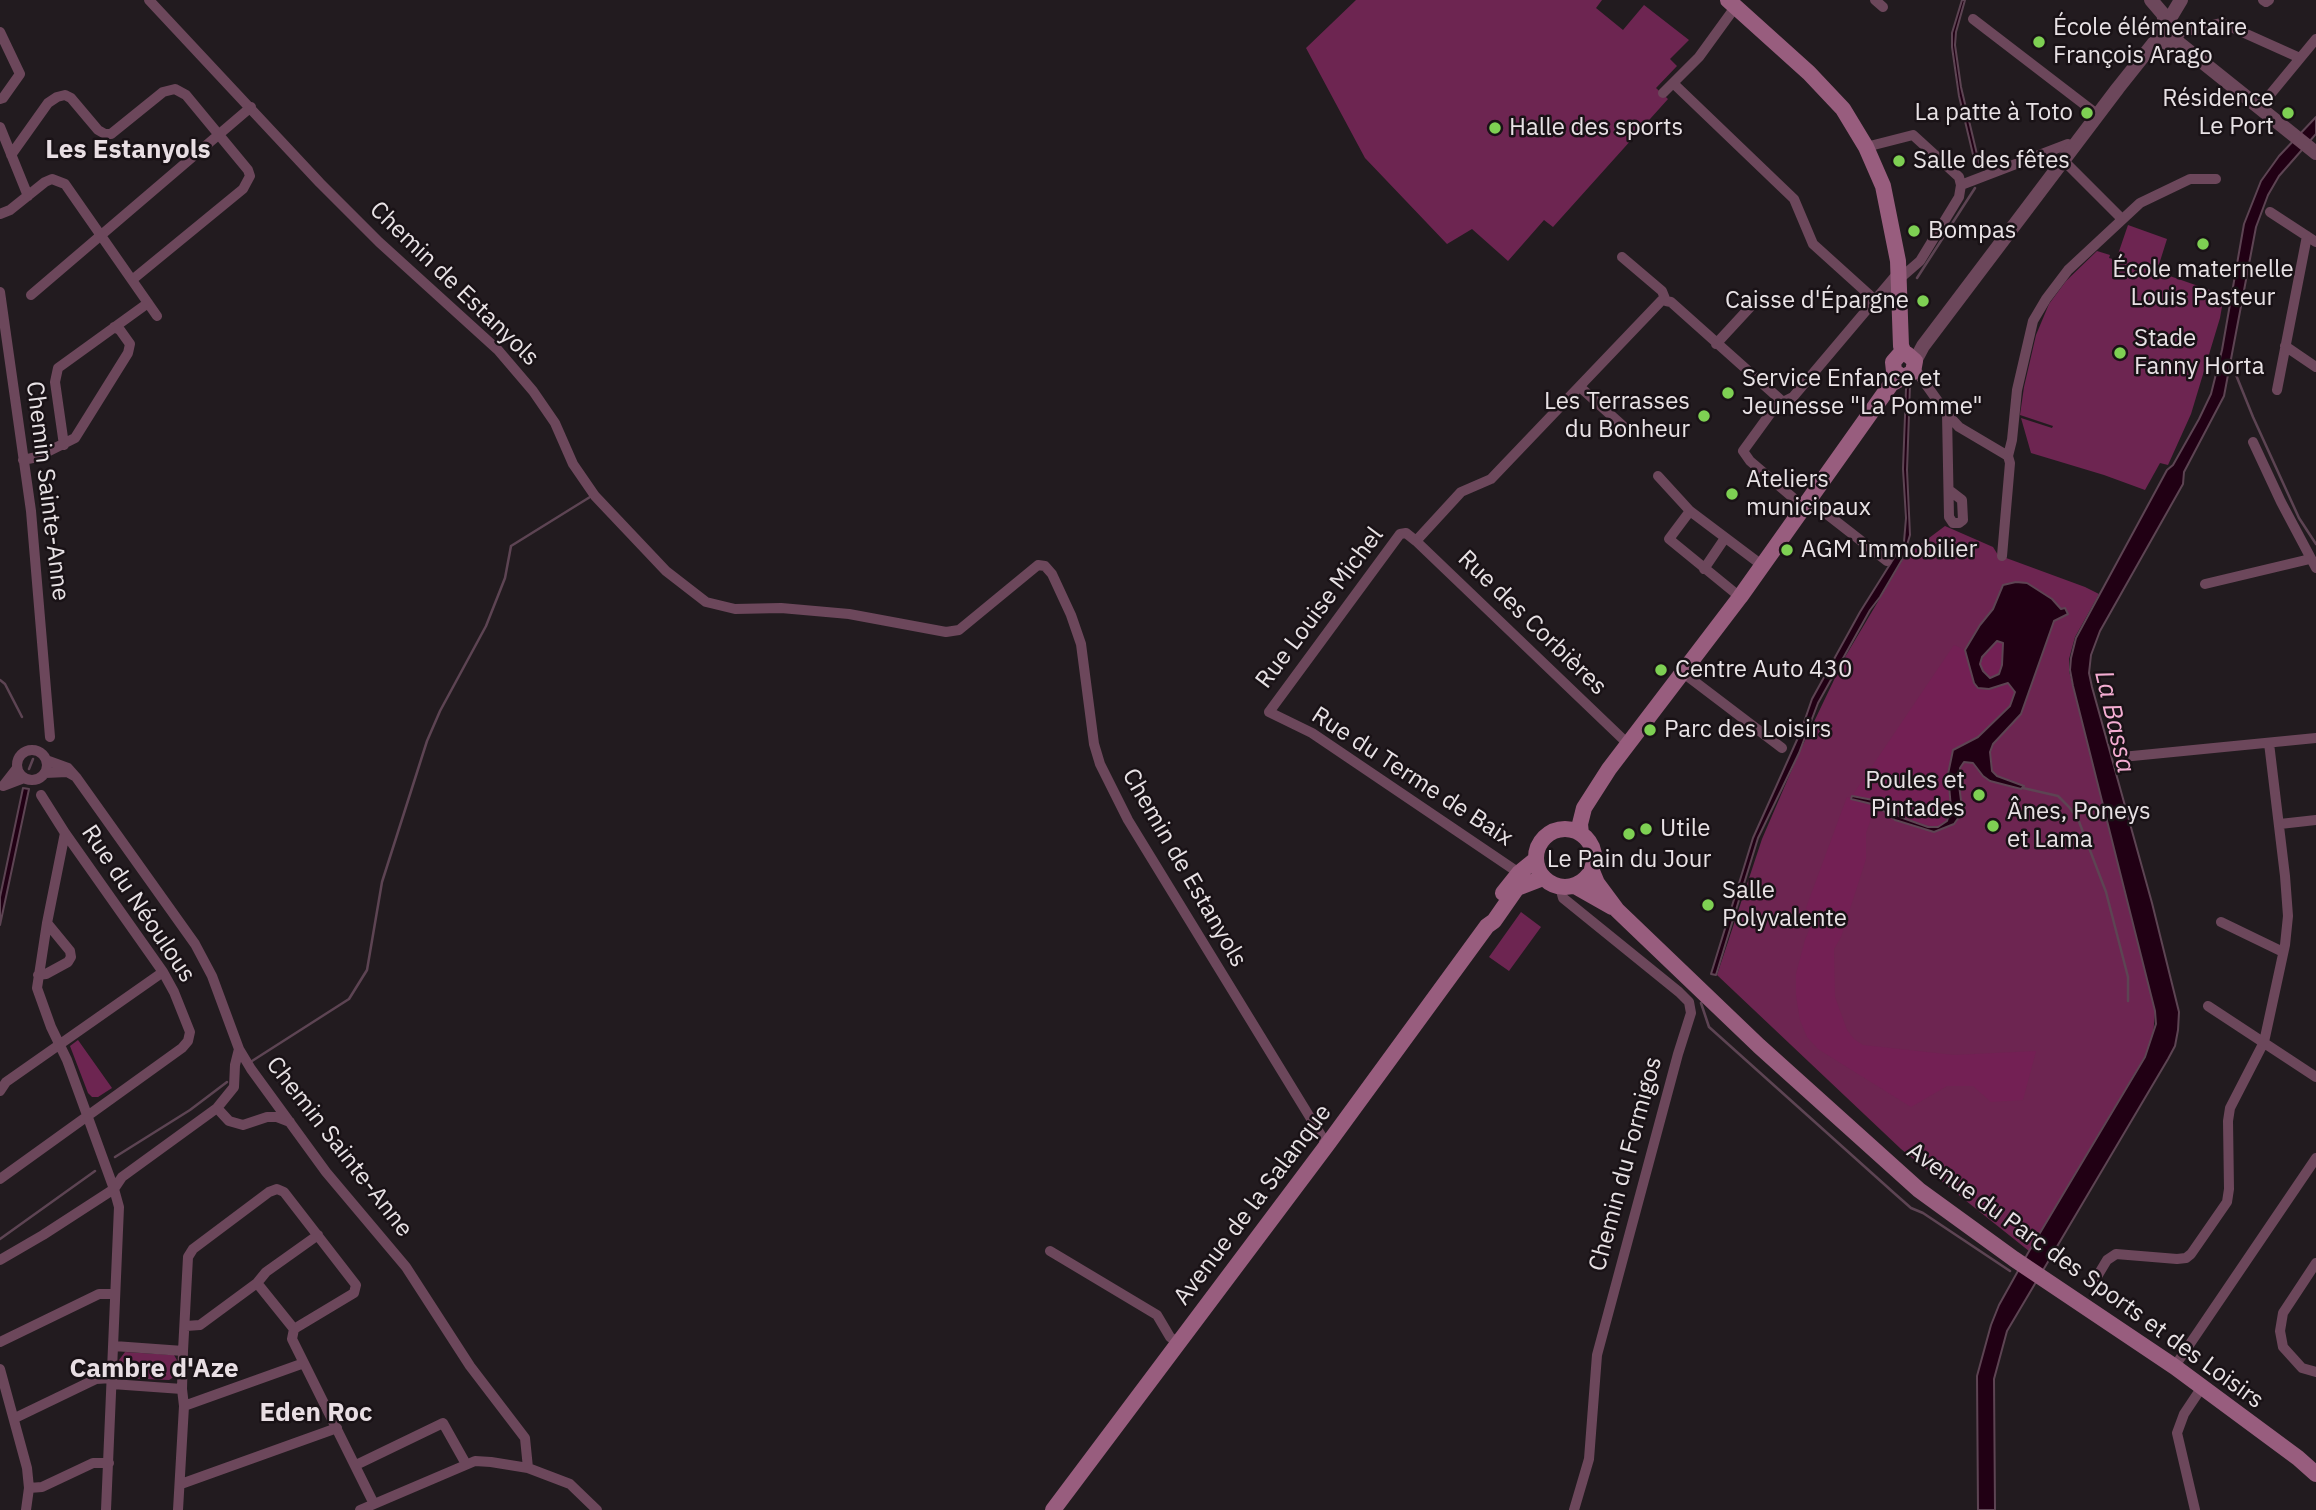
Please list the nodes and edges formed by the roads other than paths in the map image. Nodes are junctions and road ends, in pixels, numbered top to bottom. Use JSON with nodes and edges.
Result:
{"nodes":[{"id":1,"x":149,"y":0,"type":"edge"},
{"id":2,"x":2151,"y":0,"type":"edge"},
{"id":3,"x":2181,"y":0,"type":"edge"},
{"id":4,"x":2263,"y":0,"type":"edge"},
{"id":5,"x":2269,"y":0,"type":"edge"},
{"id":6,"x":1732,"y":3,"type":"edge"},
{"id":7,"x":1973,"y":19,"type":"dead end"},
{"id":8,"x":0,"y":32,"type":"edge"},
{"id":9,"x":2170,"y":34,"type":"junction"},
{"id":10,"x":2316,"y":39,"type":"edge"},
{"id":11,"x":2300,"y":58,"type":"junction"},
{"id":12,"x":1673,"y":83,"type":"junction"},
{"id":13,"x":1663,"y":93,"type":"dead end"},
{"id":14,"x":0,"y":99,"type":"edge"},
{"id":15,"x":251,"y":107,"type":"junction"},
{"id":16,"x":2259,"y":108,"type":"junction"},
{"id":17,"x":2098,"y":115,"type":"junction"},
{"id":18,"x":0,"y":127,"type":"edge"},
{"id":19,"x":218,"y":134,"type":"junction"},
{"id":20,"x":1866,"y":147,"type":"junction"},
{"id":21,"x":2074,"y":147,"type":"junction"},
{"id":22,"x":2313,"y":150,"type":"edge"},
{"id":23,"x":11,"y":155,"type":"junction"},
{"id":24,"x":2064,"y":161,"type":"junction"},
{"id":25,"x":2216,"y":179,"type":"dead end"},
{"id":26,"x":1961,"y":185,"type":"junction"},
{"id":27,"x":27,"y":196,"type":"junction"},
{"id":28,"x":2270,"y":212,"type":"dead end"},
{"id":29,"x":0,"y":214,"type":"edge"},
{"id":30,"x":2122,"y":219,"type":"junction"},
{"id":31,"x":100,"y":234,"type":"junction"},
{"id":32,"x":2311,"y":239,"type":"edge"},
{"id":33,"x":1622,"y":257,"type":"dead end"},
{"id":34,"x":132,"y":281,"type":"junction"},
{"id":35,"x":1897,"y":281,"type":"junction"},
{"id":36,"x":0,"y":292,"type":"edge"},
{"id":37,"x":31,"y":295,"type":"dead end"},
{"id":38,"x":1666,"y":300,"type":"junction"},
{"id":39,"x":1875,"y":300,"type":"junction"},
{"id":40,"x":148,"y":303,"type":"junction"},
{"id":41,"x":1753,"y":304,"type":"dead end"},
{"id":42,"x":157,"y":316,"type":"dead end"},
{"id":43,"x":114,"y":327,"type":"junction"},
{"id":44,"x":1716,"y":344,"type":"junction"},
{"id":45,"x":2285,"y":346,"type":"junction"},
{"id":46,"x":1909,"y":365,"type":"junction"},
{"id":47,"x":2316,"y":366,"type":"edge"},
{"id":48,"x":1580,"y":387,"type":"junction"},
{"id":49,"x":2277,"y":390,"type":"dead end"},
{"id":50,"x":1783,"y":402,"type":"junction"},
{"id":51,"x":1947,"y":414,"type":"junction"},
{"id":52,"x":1624,"y":427,"type":"dead end"},
{"id":53,"x":2253,"y":442,"type":"dead end"},
{"id":54,"x":64,"y":445,"type":"junction"},
{"id":55,"x":2008,"y":456,"type":"junction"},
{"id":56,"x":23,"y":460,"type":"junction"},
{"id":57,"x":1658,"y":476,"type":"dead end"},
{"id":58,"x":1950,"y":490,"type":"dead end"},
{"id":59,"x":1807,"y":505,"type":"junction"},
{"id":60,"x":1690,"y":511,"type":"junction"},
{"id":61,"x":1406,"y":533,"type":"joint"},
{"id":62,"x":1725,"y":538,"type":"junction"},
{"id":63,"x":1416,"y":541,"type":"junction"},
{"id":64,"x":2002,"y":556,"type":"dead end"},
{"id":65,"x":1887,"y":561,"type":"dead end"},
{"id":66,"x":2313,"y":564,"type":"edge"},
{"id":67,"x":1763,"y":566,"type":"junction"},
{"id":68,"x":1704,"y":569,"type":"junction"},
{"id":69,"x":2206,"y":584,"type":"dead end"},
{"id":70,"x":1740,"y":597,"type":"junction"},
{"id":71,"x":1682,"y":672,"type":"junction"},
{"id":72,"x":1269,"y":712,"type":"joint"},
{"id":73,"x":2316,"y":738,"type":"edge"},
{"id":74,"x":2269,"y":743,"type":"junction"},
{"id":75,"x":1628,"y":744,"type":"junction"},
{"id":76,"x":1782,"y":748,"type":"dead end"},
{"id":77,"x":42,"y":755,"type":"junction"},
{"id":78,"x":2122,"y":757,"type":"dead end"},
{"id":79,"x":16,"y":768,"type":"junction"},
{"id":80,"x":1609,"y":769,"type":"junction"},
{"id":81,"x":35,"y":777,"type":"junction"},
{"id":82,"x":76,"y":778,"type":"junction"},
{"id":83,"x":2,"y":787,"type":"edge"},
{"id":84,"x":2316,"y":820,"type":"edge"},
{"id":85,"x":2280,"y":824,"type":"junction"},
{"id":86,"x":1562,"y":829,"type":"junction"},
{"id":87,"x":65,"y":834,"type":"junction"},
{"id":88,"x":1581,"y":834,"type":"junction"},
{"id":89,"x":61,"y":850,"type":"junction"},
{"id":90,"x":78,"y":852,"type":"junction"},
{"id":91,"x":1592,"y":871,"type":"junction"},
{"id":92,"x":1530,"y":878,"type":"junction"},
{"id":93,"x":1567,"y":887,"type":"junction"},
{"id":94,"x":1618,"y":910,"type":"junction"},
{"id":95,"x":2221,"y":922,"type":"dead end"},
{"id":96,"x":47,"y":923,"type":"junction"},
{"id":97,"x":2284,"y":952,"type":"junction"},
{"id":98,"x":163,"y":972,"type":"junction"},
{"id":99,"x":38,"y":975,"type":"junction"},
{"id":100,"x":2208,"y":1006,"type":"dead end"},
{"id":101,"x":2264,"y":1042,"type":"junction"},
{"id":102,"x":60,"y":1045,"type":"junction"},
{"id":103,"x":239,"y":1049,"type":"junction"},
{"id":104,"x":2316,"y":1077,"type":"edge"},
{"id":105,"x":0,"y":1091,"type":"edge"},
{"id":106,"x":217,"y":1108,"type":"junction"},
{"id":107,"x":88,"y":1116,"type":"junction"},
{"id":108,"x":291,"y":1122,"type":"junction"},
{"id":109,"x":1327,"y":1145,"type":"junction"},
{"id":110,"x":2316,"y":1158,"type":"edge"},
{"id":111,"x":0,"y":1179,"type":"edge"},
{"id":112,"x":114,"y":1189,"type":"junction"},
{"id":113,"x":318,"y":1235,"type":"junction"},
{"id":114,"x":1050,"y":1251,"type":"dead end"},
{"id":115,"x":0,"y":1260,"type":"edge"},
{"id":116,"x":2316,"y":1263,"type":"edge"},
{"id":117,"x":257,"y":1283,"type":"junction"},
{"id":118,"x":2092,"y":1285,"type":"dead end"},
{"id":119,"x":115,"y":1294,"type":"junction"},
{"id":120,"x":186,"y":1326,"type":"junction"},
{"id":121,"x":294,"y":1329,"type":"junction"},
{"id":122,"x":0,"y":1342,"type":"edge"},
{"id":123,"x":1178,"y":1343,"type":"junction"},
{"id":124,"x":114,"y":1346,"type":"junction"},
{"id":125,"x":183,"y":1350,"type":"junction"},
{"id":126,"x":2179,"y":1360,"type":"dead end"},
{"id":127,"x":304,"y":1363,"type":"junction"},
{"id":128,"x":0,"y":1369,"type":"edge"},
{"id":129,"x":2316,"y":1372,"type":"edge"},
{"id":130,"x":112,"y":1381,"type":"junction"},
{"id":131,"x":2202,"y":1387,"type":"junction"},
{"id":132,"x":182,"y":1389,"type":"junction"},
{"id":133,"x":184,"y":1406,"type":"junction"},
{"id":134,"x":15,"y":1418,"type":"junction"},
{"id":135,"x":337,"y":1428,"type":"junction"},
{"id":136,"x":109,"y":1463,"type":"junction"},
{"id":137,"x":466,"y":1464,"type":"junction"},
{"id":138,"x":356,"y":1465,"type":"junction"},
{"id":139,"x":528,"y":1468,"type":"junction"},
{"id":140,"x":2316,"y":1474,"type":"edge"},
{"id":141,"x":181,"y":1484,"type":"junction"},
{"id":142,"x":29,"y":1488,"type":"junction"},
{"id":143,"x":374,"y":1504,"type":"junction"},
{"id":144,"x":26,"y":1510,"type":"edge"},
{"id":145,"x":106,"y":1510,"type":"edge"},
{"id":146,"x":178,"y":1510,"type":"edge"},
{"id":147,"x":360,"y":1510,"type":"edge"},
{"id":148,"x":597,"y":1510,"type":"edge"},
{"id":149,"x":1054,"y":1510,"type":"edge"},
{"id":150,"x":1574,"y":1510,"type":"edge"},
{"id":151,"x":2195,"y":1510,"type":"edge"}],
"edges":[{"from":1,"to":15,"type":"street","name":"Chemin de Estanyols"},
{"from":2,"to":9,"type":"street"},
{"from":3,"to":9,"type":"street"},
{"from":4,"to":5,"type":"street"},
{"from":6,"to":12,"type":"street"},
{"from":6,"to":20,"type":"main road"},
{"from":7,"to":17,"type":"street"},
{"from":8,"to":14,"type":"street"},
{"from":9,"to":11,"type":"street"},
{"from":9,"to":16,"type":"street"},
{"from":9,"to":17,"type":"street"},
{"from":10,"to":11,"type":"street"},
{"from":11,"to":16,"type":"street"},
{"from":12,"to":13,"type":"street"},
{"from":12,"to":39,"type":"street"},
{"from":15,"to":19,"type":"street"},
{"from":15,"to":109,"type":"street","name":"Chemin de Estanyols"},
{"from":16,"to":22,"type":"street"},
{"from":17,"to":21,"type":"street"},
{"from":18,"to":23,"type":"street"},
{"from":19,"to":23,"type":"street"},
{"from":19,"to":31,"type":"street"},
{"from":19,"to":34,"type":"street"},
{"from":20,"to":26,"type":"street"},
{"from":20,"to":35,"type":"main road"},
{"from":21,"to":24,"type":"street"},
{"from":21,"to":26,"type":"street"},
{"from":23,"to":27,"type":"street"},
{"from":24,"to":30,"type":"street"},
{"from":24,"to":46,"type":"street"},
{"from":25,"to":30,"type":"street"},
{"from":26,"to":35,"type":"street"},
{"from":27,"to":29,"type":"street"},
{"from":27,"to":31,"type":"street"},
{"from":28,"to":32,"type":"street"},
{"from":30,"to":55,"type":"street"},
{"from":31,"to":34,"type":"street"},
{"from":31,"to":37,"type":"street"},
{"from":32,"to":45,"type":"street"},
{"from":33,"to":38,"type":"street"},
{"from":34,"to":40,"type":"street"},
{"from":35,"to":39,"type":"street"},
{"from":35,"to":46,"type":"main road"},
{"from":36,"to":56,"type":"street","name":"Chemin Sainte-Anne"},
{"from":38,"to":44,"type":"street"},
{"from":38,"to":48,"type":"street"},
{"from":39,"to":50,"type":"street"},
{"from":40,"to":42,"type":"street"},
{"from":40,"to":43,"type":"street"},
{"from":41,"to":44,"type":"street"},
{"from":43,"to":54,"type":"street"},
{"from":43,"to":54,"type":"street"},
{"from":44,"to":50,"type":"street"},
{"from":45,"to":47,"type":"street"},
{"from":45,"to":49,"type":"street"},
{"from":46,"to":51,"type":"street"},
{"from":46,"to":59,"type":"main road"},
{"from":48,"to":52,"type":"street"},
{"from":48,"to":63,"type":"street"},
{"from":50,"to":59,"type":"street"},
{"from":51,"to":55,"type":"street"},
{"from":51,"to":58,"type":"street"},
{"from":53,"to":66,"type":"street"},
{"from":54,"to":56,"type":"street"},
{"from":55,"to":64,"type":"street"},
{"from":56,"to":77,"type":"street","name":"Chemin Sainte-Anne"},
{"from":57,"to":60,"type":"street"},
{"from":59,"to":65,"type":"street"},
{"from":59,"to":67,"type":"main road"},
{"from":60,"to":62,"type":"street"},
{"from":60,"to":68,"type":"street"},
{"from":61,"to":63,"type":"street","name":"Rue des Corbières"},
{"from":61,"to":72,"type":"street","name":"Rue Louise Michel"},
{"from":62,"to":67,"type":"street"},
{"from":62,"to":68,"type":"street"},
{"from":63,"to":75,"type":"street","name":"Rue des Corbières"},
{"from":66,"to":69,"type":"street"},
{"from":67,"to":70,"type":"main road"},
{"from":68,"to":70,"type":"street"},
{"from":70,"to":71,"type":"main road"},
{"from":71,"to":75,"type":"main road"},
{"from":71,"to":76,"type":"street"},
{"from":72,"to":92,"type":"street","name":"Rue du Terme de Baix"},
{"from":73,"to":74,"type":"street"},
{"from":74,"to":78,"type":"street"},
{"from":74,"to":85,"type":"street"},
{"from":75,"to":80,"type":"main road"},
{"from":77,"to":79,"type":"street"},
{"from":77,"to":81,"type":"street"},
{"from":77,"to":82,"type":"street","name":"Chemin Sainte-Anne"},
{"from":79,"to":81,"type":"street","name":"Rue du Néoulous"},
{"from":79,"to":83,"type":"street"},
{"from":80,"to":86,"type":"main road"},
{"from":80,"to":88,"type":"main road"},
{"from":81,"to":82,"type":"street"},
{"from":81,"to":83,"type":"street"},
{"from":81,"to":87,"type":"street","name":"Rue du Néoulous"},
{"from":82,"to":103,"type":"street","name":"Chemin Sainte-Anne"},
{"from":84,"to":85,"type":"street"},
{"from":85,"to":97,"type":"street"},
{"from":86,"to":88,"type":"main road"},
{"from":86,"to":92,"type":"main road"},
{"from":87,"to":89,"type":"street"},
{"from":87,"to":90,"type":"street","name":"Rue du Néoulous"},
{"from":88,"to":91,"type":"main road"},
{"from":89,"to":90,"type":"street"},
{"from":89,"to":96,"type":"street"},
{"from":90,"to":98,"type":"street","name":"Rue du Néoulous"},
{"from":91,"to":93,"type":"main road"},
{"from":91,"to":94,"type":"main road","name":"Avenue du Parc des Sports et des Loisirs"},
{"from":92,"to":93,"type":"main road"},
{"from":92,"to":109,"type":"main road","name":"Avenue de la Salanque"},
{"from":93,"to":94,"type":"main road","name":"Avenue du Parc des Sports et des Loisirs"},
{"from":93,"to":150,"type":"street","name":"Chemin du Formigos"},
{"from":94,"to":131,"type":"main road","name":"Avenue du Parc des Sports et des Loisirs"},
{"from":95,"to":97,"type":"street"},
{"from":96,"to":99,"type":"street"},
{"from":96,"to":99,"type":"street"},
{"from":97,"to":101,"type":"street"},
{"from":98,"to":102,"type":"street"},
{"from":98,"to":107,"type":"street","name":"Rue du Néoulous"},
{"from":99,"to":102,"type":"street"},
{"from":100,"to":101,"type":"street"},
{"from":101,"to":104,"type":"street"},
{"from":101,"to":118,"type":"street"},
{"from":102,"to":105,"type":"street"},
{"from":102,"to":107,"type":"street"},
{"from":103,"to":106,"type":"street"},
{"from":103,"to":108,"type":"street","name":"Chemin Sainte-Anne"},
{"from":106,"to":108,"type":"street"},
{"from":106,"to":112,"type":"street"},
{"from":107,"to":111,"type":"street"},
{"from":107,"to":112,"type":"street"},
{"from":108,"to":139,"type":"street","name":"Chemin Sainte-Anne"},
{"from":109,"to":123,"type":"main road","name":"Avenue de la Salanque"},
{"from":110,"to":126,"type":"street"},
{"from":112,"to":115,"type":"street"},
{"from":112,"to":119,"type":"street"},
{"from":113,"to":117,"type":"street"},
{"from":113,"to":120,"type":"street"},
{"from":113,"to":121,"type":"street"},
{"from":114,"to":123,"type":"street"},
{"from":116,"to":129,"type":"street"},
{"from":117,"to":120,"type":"street"},
{"from":117,"to":121,"type":"street"},
{"from":119,"to":122,"type":"street"},
{"from":119,"to":124,"type":"street"},
{"from":120,"to":125,"type":"street"},
{"from":121,"to":127,"type":"street"},
{"from":123,"to":149,"type":"main road","name":"Avenue de la Salanque"},
{"from":124,"to":125,"type":"street"},
{"from":124,"to":130,"type":"street"},
{"from":125,"to":132,"type":"street"},
{"from":127,"to":133,"type":"street"},
{"from":127,"to":135,"type":"street"},
{"from":128,"to":134,"type":"street"},
{"from":130,"to":132,"type":"street"},
{"from":130,"to":134,"type":"street"},
{"from":130,"to":136,"type":"street"},
{"from":131,"to":140,"type":"main road","name":"Avenue du Parc des Sports et des Loisirs"},
{"from":131,"to":151,"type":"street"},
{"from":132,"to":133,"type":"street"},
{"from":133,"to":141,"type":"street"},
{"from":134,"to":142,"type":"street"},
{"from":135,"to":138,"type":"street"},
{"from":135,"to":141,"type":"street"},
{"from":136,"to":142,"type":"street"},
{"from":136,"to":145,"type":"street"},
{"from":137,"to":138,"type":"street"},
{"from":137,"to":139,"type":"street"},
{"from":137,"to":143,"type":"street"},
{"from":138,"to":143,"type":"street"},
{"from":139,"to":148,"type":"street"},
{"from":141,"to":146,"type":"street"},
{"from":142,"to":144,"type":"street"},
{"from":143,"to":147,"type":"street"}]}
